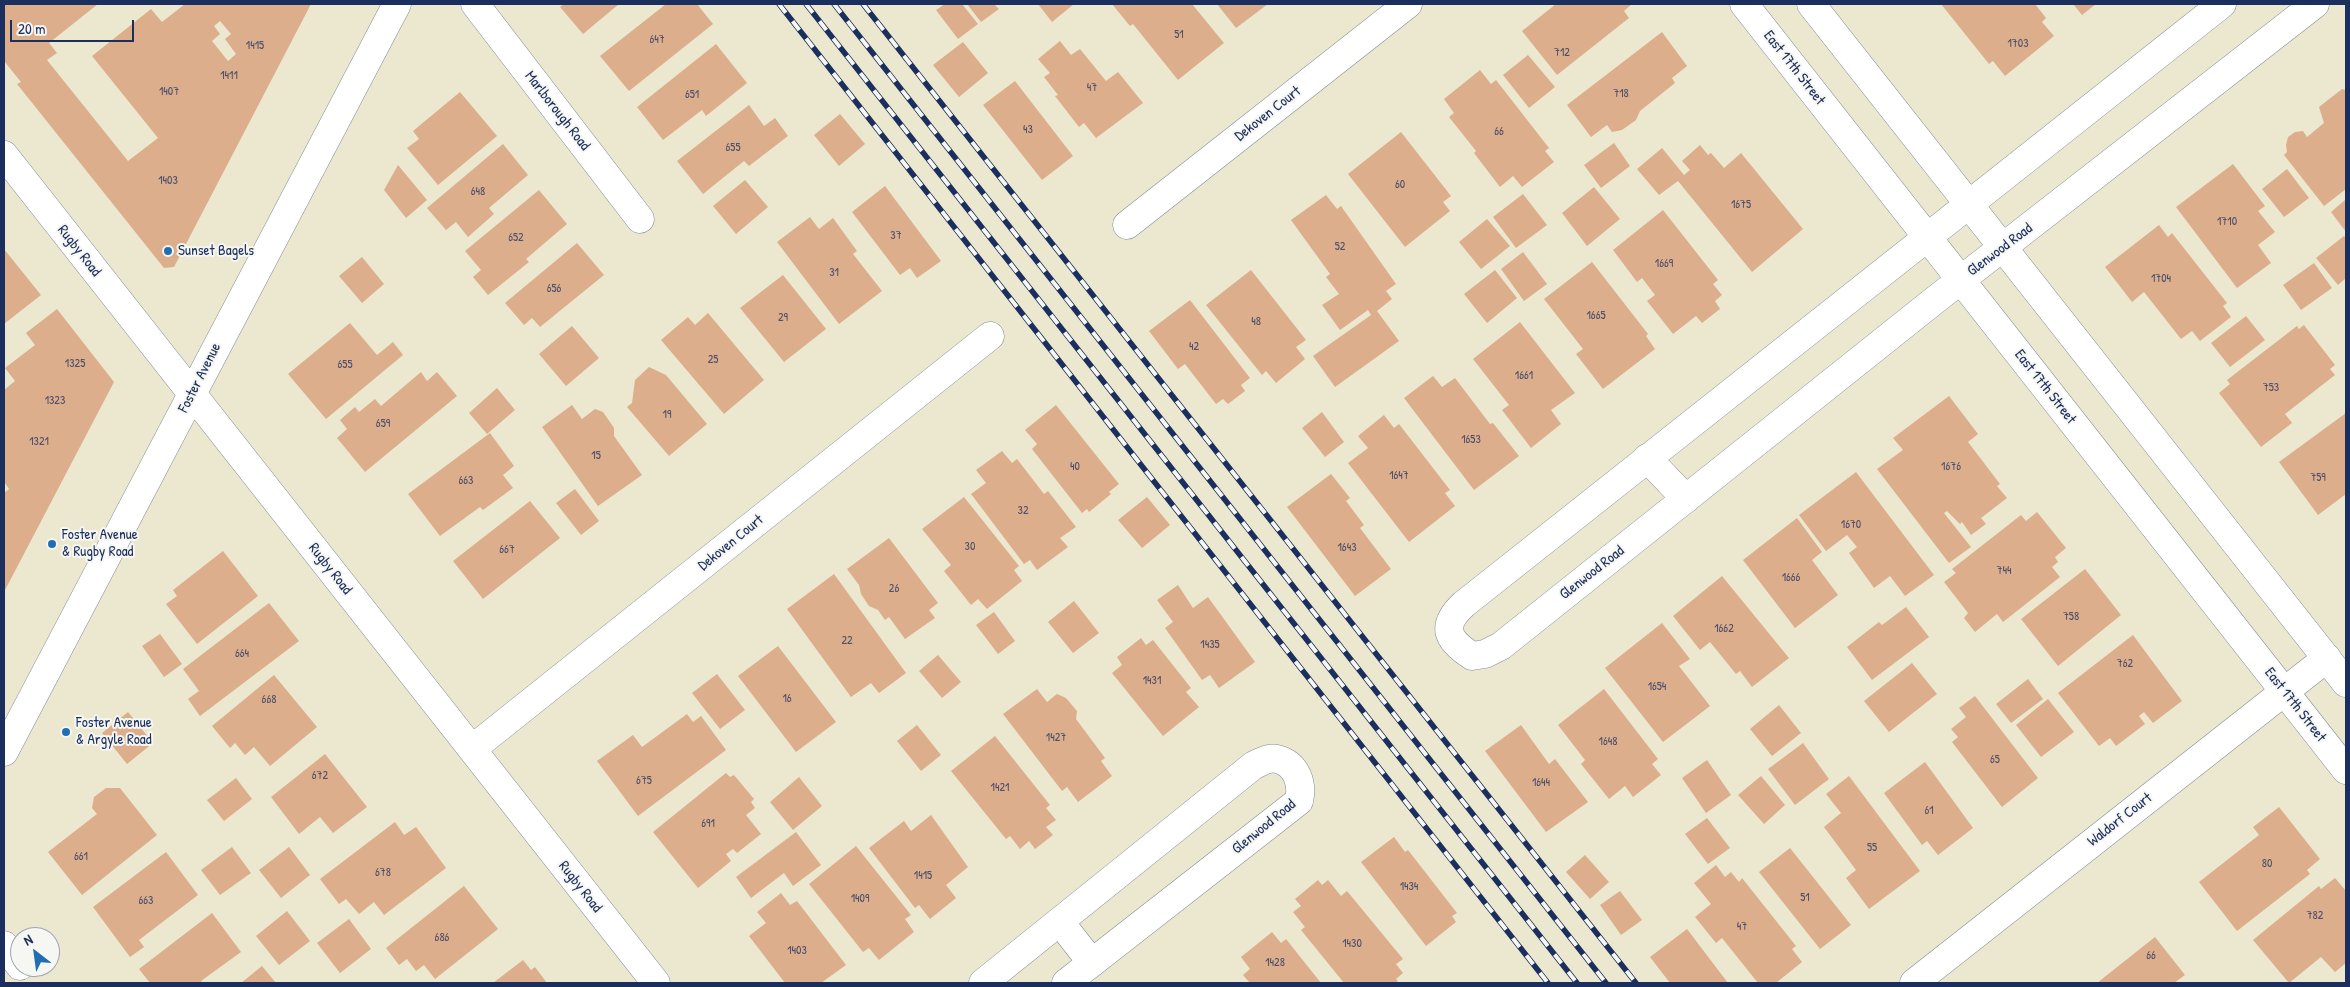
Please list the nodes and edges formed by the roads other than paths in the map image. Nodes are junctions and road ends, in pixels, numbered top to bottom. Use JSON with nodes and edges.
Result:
{"nodes":[{"id":1,"x":397,"y":4,"type":"edge"},
{"id":2,"x":475,"y":4,"type":"edge"},
{"id":3,"x":1408,"y":4,"type":"edge"},
{"id":4,"x":1744,"y":4,"type":"edge"},
{"id":5,"x":1811,"y":4,"type":"edge"},
{"id":6,"x":2222,"y":4,"type":"edge"},
{"id":7,"x":2315,"y":4,"type":"edge"},
{"id":8,"x":4,"y":155,"type":"edge"},
{"id":9,"x":1969,"y":203,"type":"junction"},
{"id":10,"x":640,"y":219,"type":"dead end"},
{"id":11,"x":1127,"y":225,"type":"dead end"},
{"id":12,"x":1926,"y":236,"type":"junction"},
{"id":13,"x":2004,"y":247,"type":"junction"},
{"id":14,"x":1961,"y":280,"type":"junction"},
{"id":15,"x":990,"y":336,"type":"dead end"},
{"id":16,"x":192,"y":394,"type":"junction"},
{"id":17,"x":1647,"y":458,"type":"junction"},
{"id":18,"x":1686,"y":499,"type":"junction"},
{"id":19,"x":2327,"y":658,"type":"junction"},
{"id":20,"x":2346,"y":682,"type":"edge"},
{"id":21,"x":2284,"y":691,"type":"junction"},
{"id":22,"x":472,"y":749,"type":"junction"},
{"id":23,"x":4,"y":752,"type":"edge"},
{"id":24,"x":2346,"y":770,"type":"edge"},
{"id":25,"x":1060,"y":922,"type":"junction"},
{"id":26,"x":1092,"y":963,"type":"junction"},
{"id":27,"x":656,"y":983,"type":"edge"},
{"id":28,"x":983,"y":983,"type":"edge"},
{"id":29,"x":1066,"y":983,"type":"edge"},
{"id":30,"x":1914,"y":983,"type":"edge"}],
"edges":[{"from":1,"to":16,"type":"street","name":"Foster Avenue"},
{"from":2,"to":10,"type":"street","name":"Marlborough Road"},
{"from":3,"to":11,"type":"street","name":"Dekoven Court"},
{"from":4,"to":12,"type":"street","name":"East 17th Street"},
{"from":5,"to":9,"type":"street"},
{"from":6,"to":9,"type":"street","name":"Glenwood Road"},
{"from":7,"to":13,"type":"street","name":"Glenwood Road"},
{"from":8,"to":16,"type":"street","name":"Rugby Road"},
{"from":9,"to":12,"type":"street","name":"Glenwood Road"},
{"from":9,"to":13,"type":"street"},
{"from":12,"to":14,"type":"street","name":"East 17th Street"},
{"from":12,"to":17,"type":"street","name":"Glenwood Road"},
{"from":13,"to":14,"type":"street","name":"Glenwood Road"},
{"from":13,"to":19,"type":"street"},
{"from":14,"to":18,"type":"street","name":"Glenwood Road"},
{"from":14,"to":21,"type":"street","name":"East 17th Street"},
{"from":15,"to":22,"type":"street","name":"Dekoven Court"},
{"from":16,"to":22,"type":"street","name":"Rugby Road"},
{"from":16,"to":23,"type":"street","name":"Foster Avenue"},
{"from":17,"to":18,"type":"street"},
{"from":17,"to":18,"type":"street","name":"Glenwood Road"},
{"from":19,"to":20,"type":"street"},
{"from":19,"to":21,"type":"street","name":"Waldorf Court"},
{"from":21,"to":24,"type":"street","name":"East 17th Street"},
{"from":21,"to":30,"type":"street","name":"Waldorf Court"},
{"from":22,"to":27,"type":"street","name":"Rugby Road"},
{"from":25,"to":26,"type":"street"},
{"from":25,"to":26,"type":"street","name":"Glenwood Road"},
{"from":25,"to":28,"type":"street","name":"Glenwood Road"},
{"from":26,"to":29,"type":"street","name":"Glenwood Road"}]}
